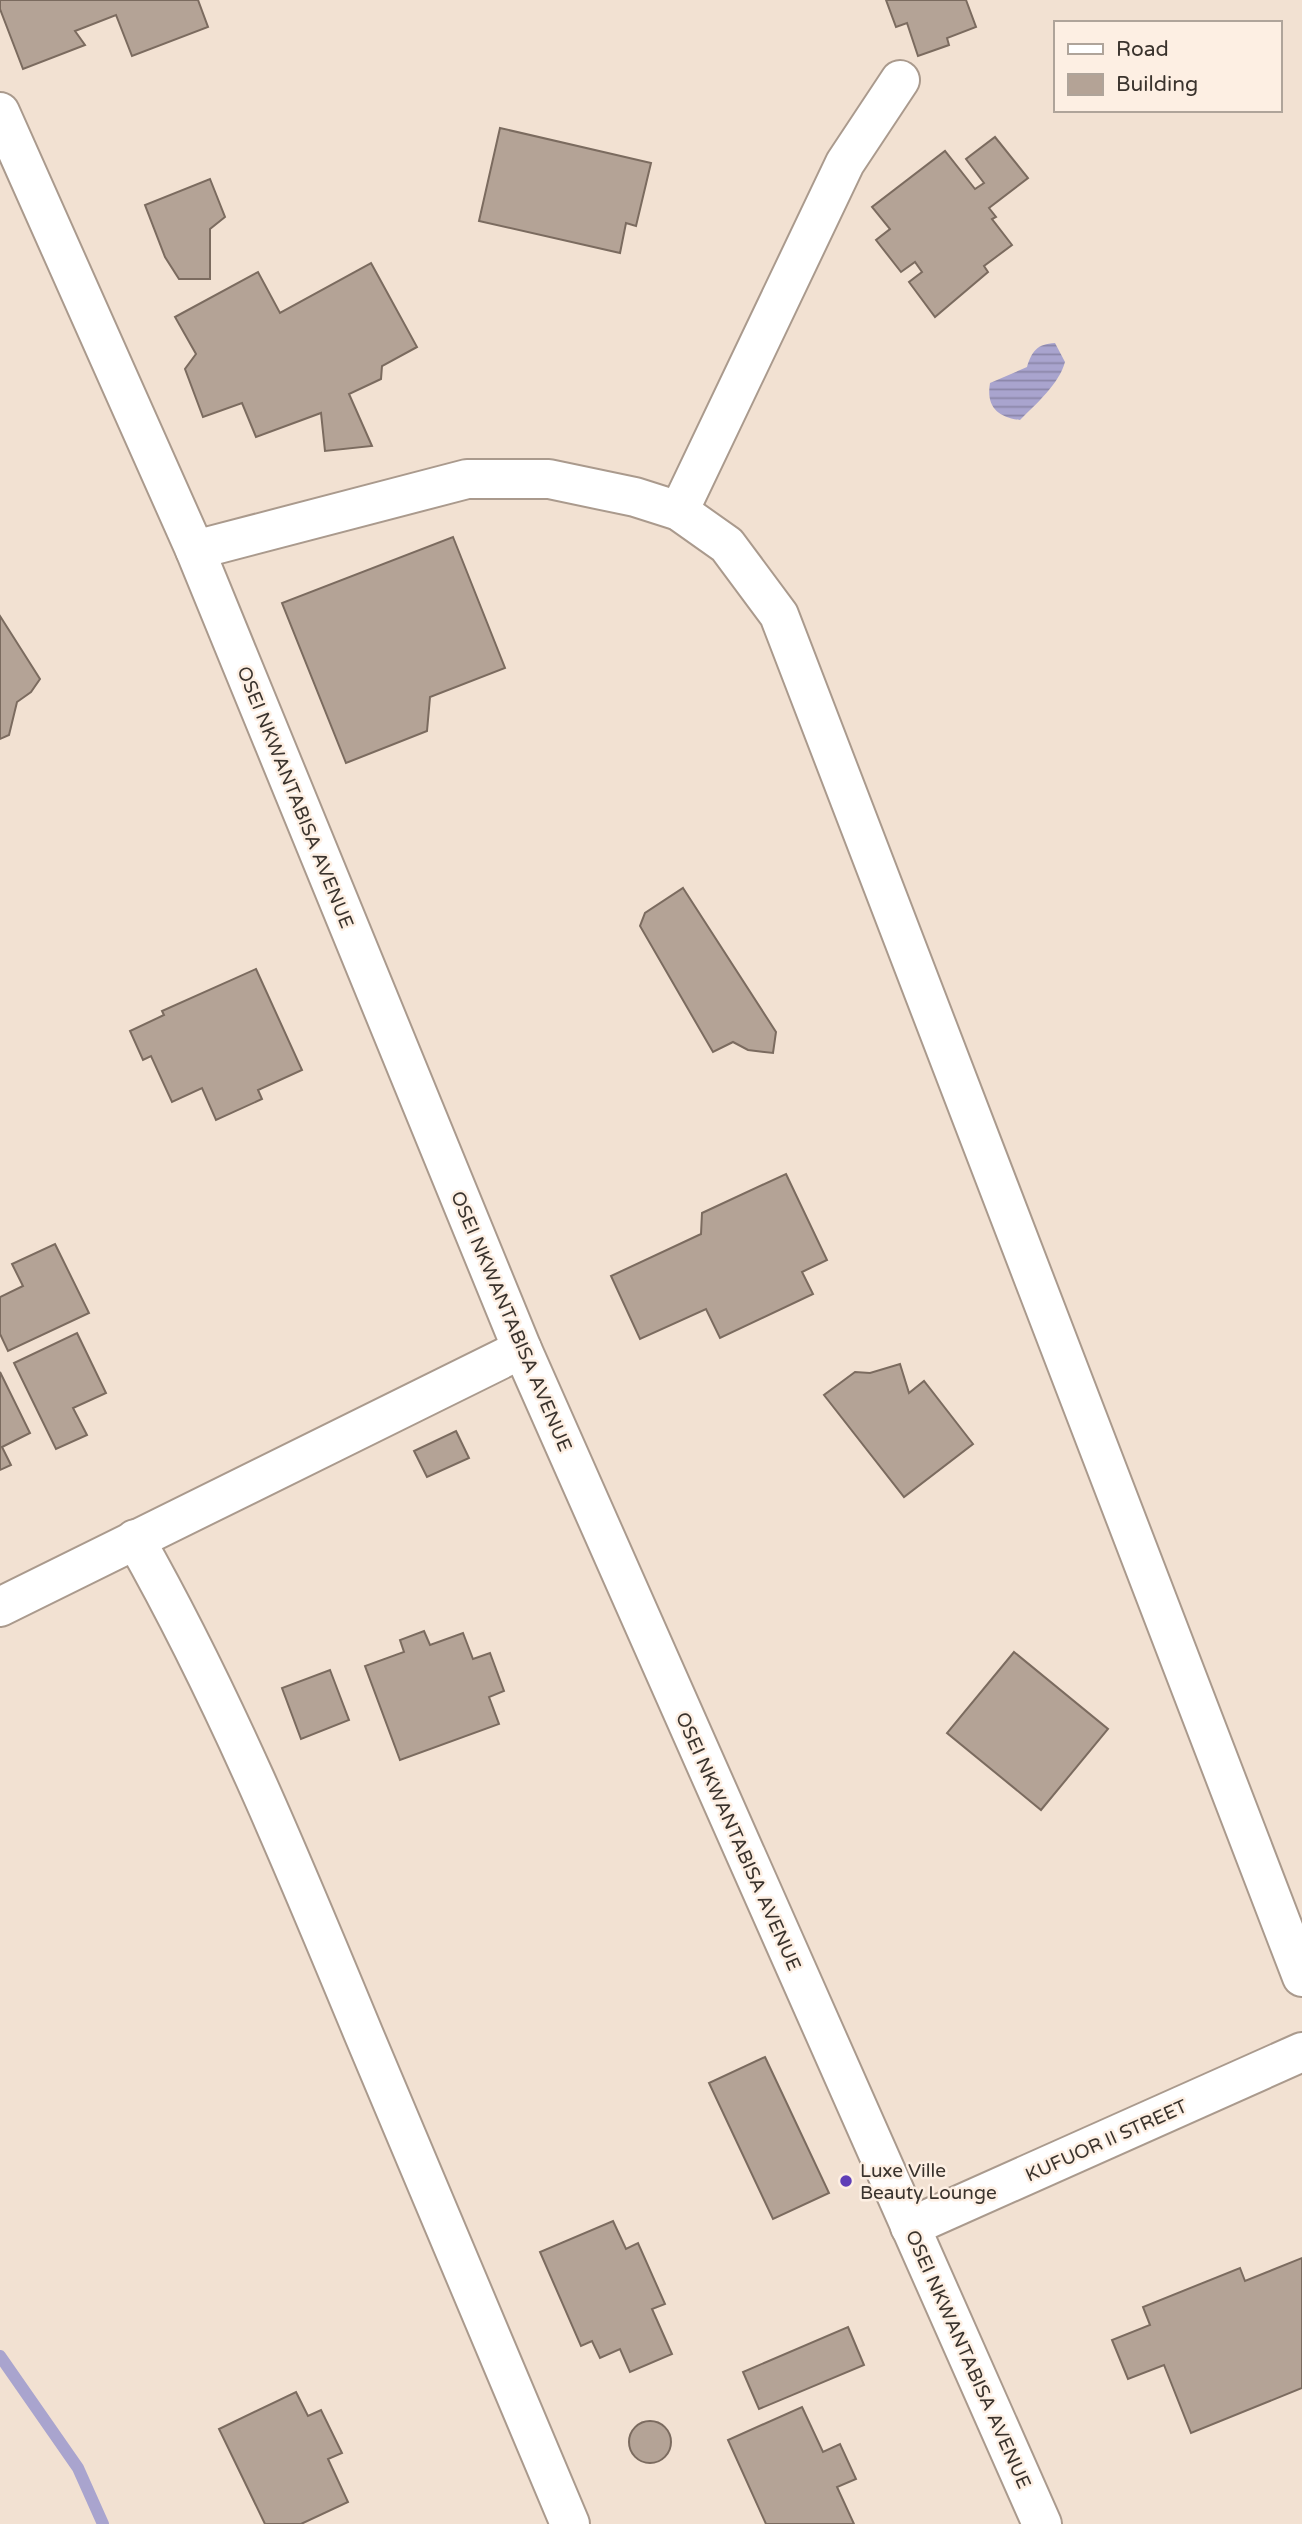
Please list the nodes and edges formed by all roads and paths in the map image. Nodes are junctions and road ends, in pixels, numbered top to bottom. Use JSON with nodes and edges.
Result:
{"nodes":[{"id":1,"x":900,"y":80,"type":"dead end"},
{"id":2,"x":0,"y":112,"type":"edge"},
{"id":3,"x":679,"y":511,"type":"junction"},
{"id":4,"x":195,"y":550,"type":"junction"},
{"id":5,"x":522,"y":1349,"type":"junction"},
{"id":6,"x":135,"y":1539,"type":"junction"},
{"id":7,"x":0,"y":1607,"type":"edge"},
{"id":8,"x":1302,"y":1977,"type":"edge"},
{"id":9,"x":1302,"y":2052,"type":"edge"},
{"id":10,"x":910,"y":2227,"type":"junction"},
{"id":11,"x":570,"y":2524,"type":"edge"},
{"id":12,"x":1042,"y":2524,"type":"edge"}],
"edges":[{"from":1,"to":3,"type":"street"},
{"from":2,"to":4,"type":"street","name":"OSEI NKWANTABISA AVENUE"},
{"from":3,"to":4,"type":"street"},
{"from":3,"to":8,"type":"street"},
{"from":4,"to":5,"type":"street","name":"OSEI NKWANTABISA AVENUE"},
{"from":5,"to":6,"type":"street"},
{"from":5,"to":10,"type":"street","name":"OSEI NKWANTABISA AVENUE"},
{"from":6,"to":7,"type":"street"},
{"from":6,"to":11,"type":"street"},
{"from":9,"to":10,"type":"street","name":"KUFUOR II STREET"},
{"from":10,"to":12,"type":"street","name":"OSEI NKWANTABISA AVENUE"}]}
